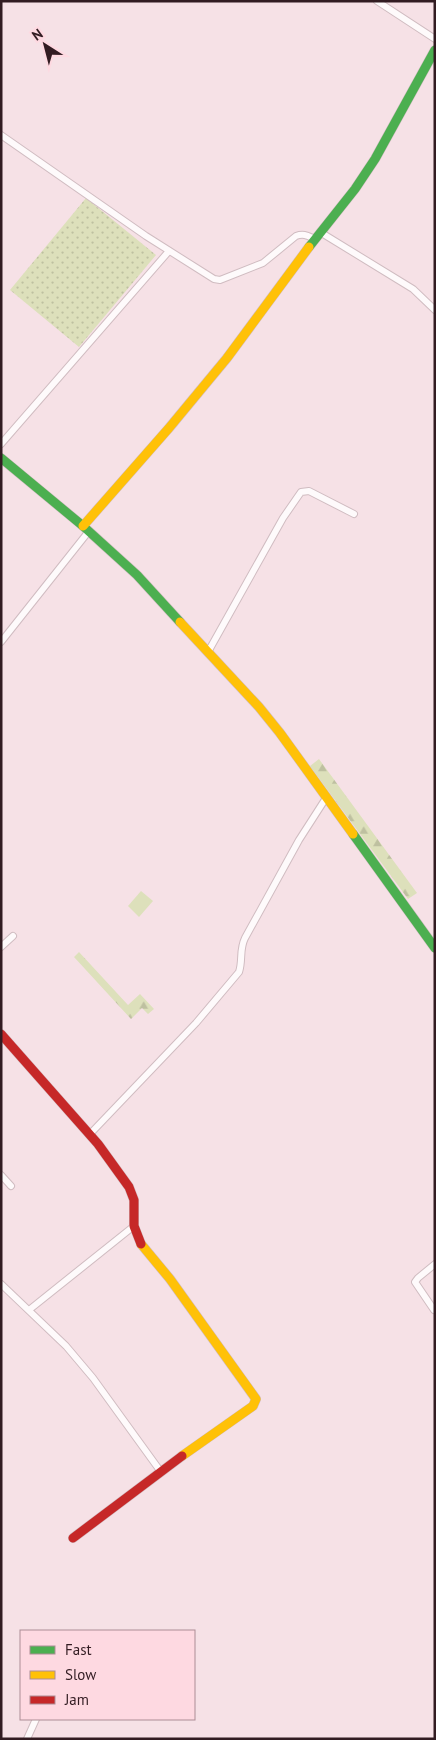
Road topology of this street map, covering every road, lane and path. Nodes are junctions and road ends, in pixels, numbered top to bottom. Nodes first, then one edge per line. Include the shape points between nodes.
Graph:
1 (377, 1) edge
2 (435, 39) edge
3 (435, 50) edge
4 (1, 135) edge
5 (318, 236) junction
6 (170, 251) junction
7 (435, 310) edge
8 (1, 444) edge
9 (1, 458) edge
10 (354, 514) dead end
11 (86, 528) junction
12 (1, 642) edge
13 (208, 652) junction
14 (326, 798) junction
15 (13, 936) dead end
16 (1, 947) edge
17 (435, 948) edge
18 (1, 1034) edge
19 (90, 1134) junction
20 (1, 1175) edge
21 (11, 1186) dead end
22 (134, 1226) junction
23 (435, 1264) edge
24 (1, 1284) edge
25 (28, 1310) junction
26 (434, 1310) edge
27 (162, 1472) junction
28 (73, 1538) dead end
29 (36, 1720) edge
30 (27, 1739) edge

1 - 2 street
3 - 5 street via 368,170
4 - 6 street
5 - 6 street via 296,236 263,263 220,280 214,280
5 - 7 street via 413,289
5 - 11 street via 226,358
6 - 8 street
9 - 11 street
10 - 13 street via 309,491 301,492
11 - 12 street
11 - 13 street via 137,575
13 - 14 street via 259,707
14 - 17 street
14 - 19 street via 245,938 239,972 196,1023
15 - 16 street
18 - 19 street
19 - 22 street via 132,1191
20 - 21 street
22 - 25 street
22 - 27 street via 140,1244 170,1279 256,1399 253,1406
23 - 26 street via 415,1282
24 - 25 street
25 - 27 street via 66,1346 93,1378
27 - 28 street
29 - 30 street

